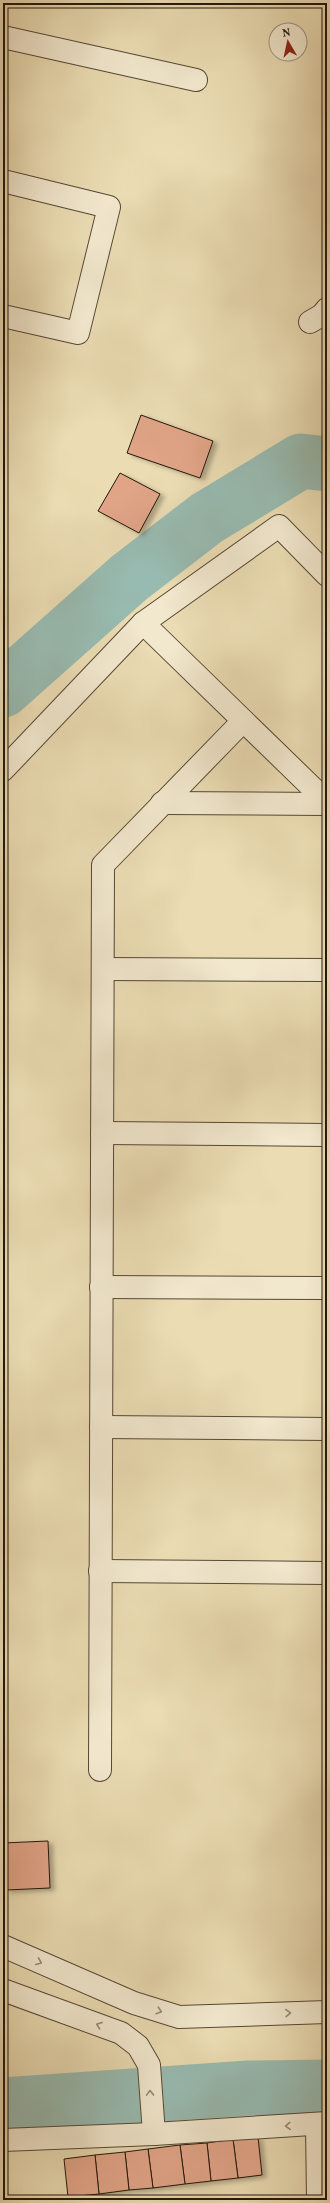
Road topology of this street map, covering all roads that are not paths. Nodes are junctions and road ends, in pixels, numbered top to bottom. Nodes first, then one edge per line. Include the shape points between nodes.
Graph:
1 (3, 37) edge
2 (196, 80) dead end
3 (3, 181) edge
4 (3, 316) edge
5 (327, 575) edge
6 (143, 623) junction
7 (243, 721) junction
8 (3, 770) edge
9 (162, 803) junction
10 (327, 803) edge
11 (103, 969) junction
12 (327, 970) edge
13 (102, 1133) junction
14 (327, 1135) edge
15 (101, 1287) junction
16 (327, 1288) edge
17 (101, 1427) junction
18 (327, 1429) edge
19 (100, 1571) junction
20 (327, 1573) edge
21 (100, 1770) dead end
22 (3, 1946) edge
23 (3, 1990) edge
24 (134, 2003) junction
25 (327, 2012) edge
26 (121, 2033) junction
27 (322, 2124) edge
28 (152, 2127) junction
29 (3, 2140) edge
30 (318, 2200) edge

1 - 2 street
3 - 4 street via 109,207 78,333
5 - 6 street via 279,526
6 - 7 street
6 - 8 street
7 - 9 street
7 - 10 street
9 - 10 street
9 - 11 street via 103,865
11 - 12 street
11 - 13 street
13 - 14 street
13 - 15 street
15 - 16 street
15 - 17 street
17 - 18 street
17 - 19 street
19 - 20 street
19 - 21 street
22 -> 24 street
26 -> 23 street
24 -> 25 street via 179,2017
24 - 26 street
28 -> 26 street via 149,2065 138,2046
27 -> 28 street
27 - 30 street
28 - 29 street

